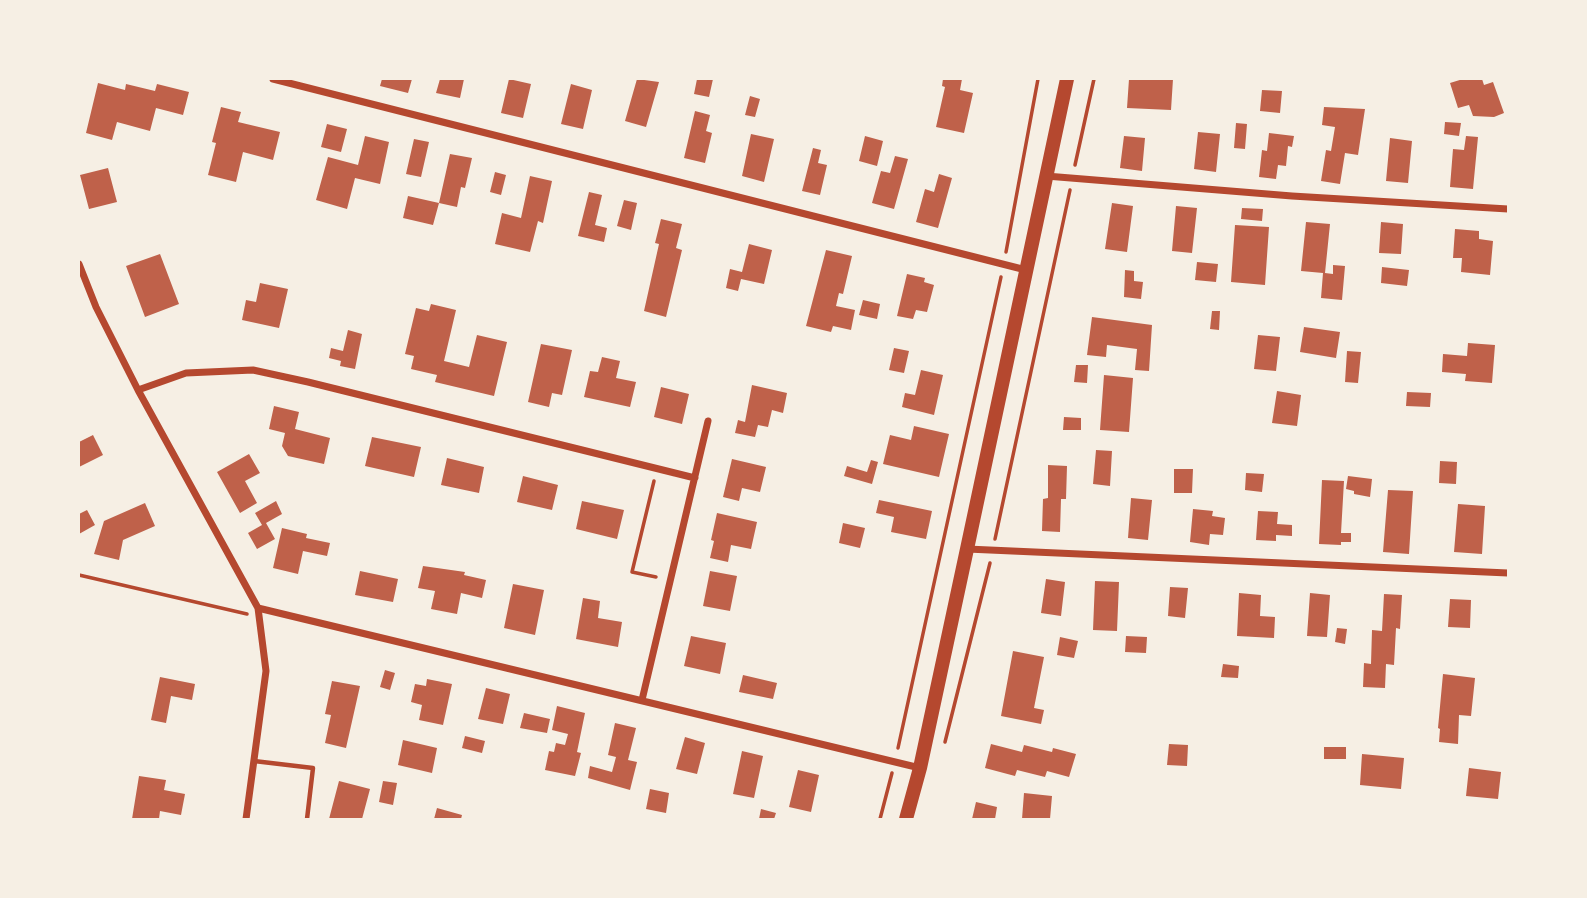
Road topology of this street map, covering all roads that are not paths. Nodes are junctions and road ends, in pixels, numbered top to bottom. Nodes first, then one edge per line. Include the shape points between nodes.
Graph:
1 (273, 79) edge
2 (1067, 79) edge
3 (1046, 176) junction
4 (1508, 209) edge
5 (79, 264) edge
6 (1026, 270) junction
7 (138, 390) junction
8 (708, 421) dead end
9 (695, 478) junction
10 (967, 549) junction
11 (1508, 573) edge
12 (258, 608) junction
13 (642, 699) junction
14 (254, 761) junction
15 (920, 768) junction
16 (246, 819) edge
17 (307, 819) edge
18 (906, 819) edge

1 - 6 street
2 - 3 main road
3 - 4 street
3 - 6 main road
5 - 7 street
6 - 10 main road
7 - 9 street via 186,373 253,370
7 - 12 street
8 - 9 street
9 - 13 street
10 - 11 street
10 - 15 main road
12 - 13 street
12 - 14 street via 266,671
13 - 15 street
14 - 16 street
14 - 17 lane via 313,768
15 - 18 main road

